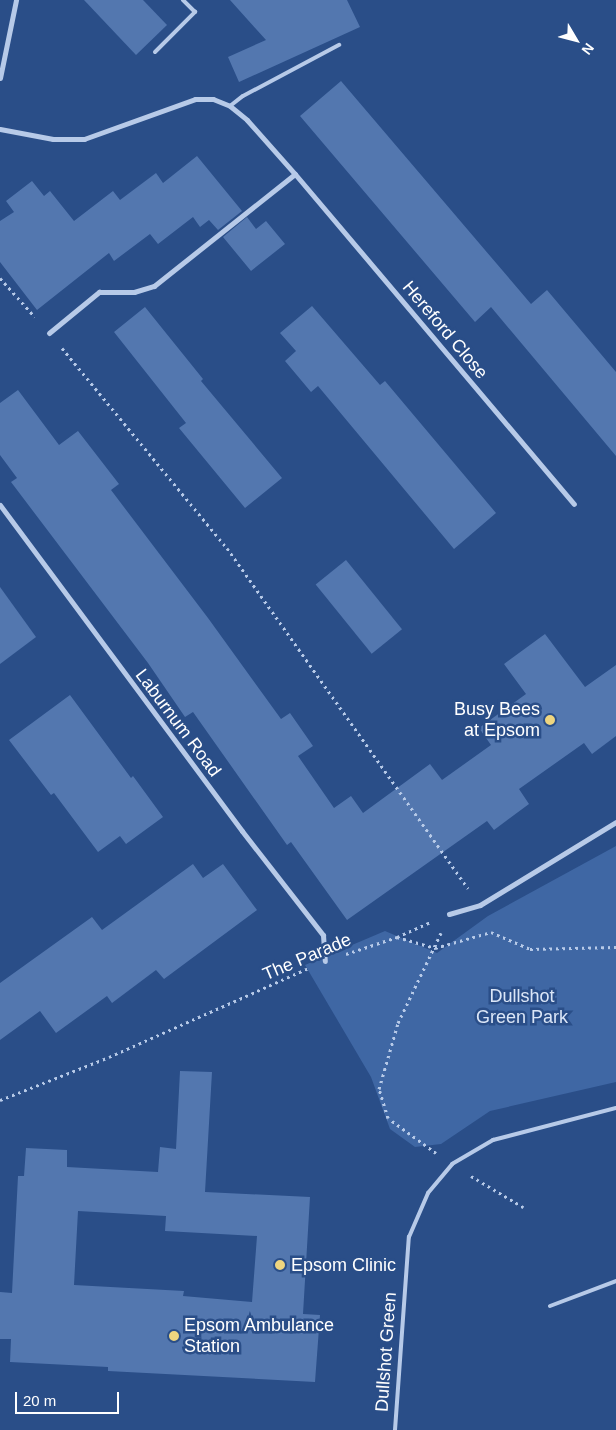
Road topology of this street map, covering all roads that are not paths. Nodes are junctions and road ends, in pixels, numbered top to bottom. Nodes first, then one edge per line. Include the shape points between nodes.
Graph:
1 (16, 0) edge
2 (183, 0) edge
3 (339, 45) dead end
4 (155, 52) dead end
5 (0, 78) edge
6 (230, 106) junction
7 (0, 129) edge
8 (295, 174) junction
9 (48, 333) road end
10 (574, 504) dead end
11 (0, 505) edge
12 (616, 822) edge
13 (449, 914) road end
14 (325, 960) road end
15 (616, 1108) edge
16 (616, 1281) edge
17 (550, 1306) dead end
18 (395, 1430) edge

1 - 5 street
2 - 4 lane via 195,12
3 - 6 lane
6 - 7 street, Hereford Close via 213,99 194,99 84,139 54,139
6 - 8 street, Hereford Close via 247,120
8 - 9 street via 154,286 134,292 99,292
8 - 10 street, Hereford Close
11 - 14 street, Laburnum Road via 323,935
12 - 13 street via 480,905
15 - 18 lane, Dullshot Green via 493,1140 452,1164 428,1194 410,1238
16 - 17 lane

